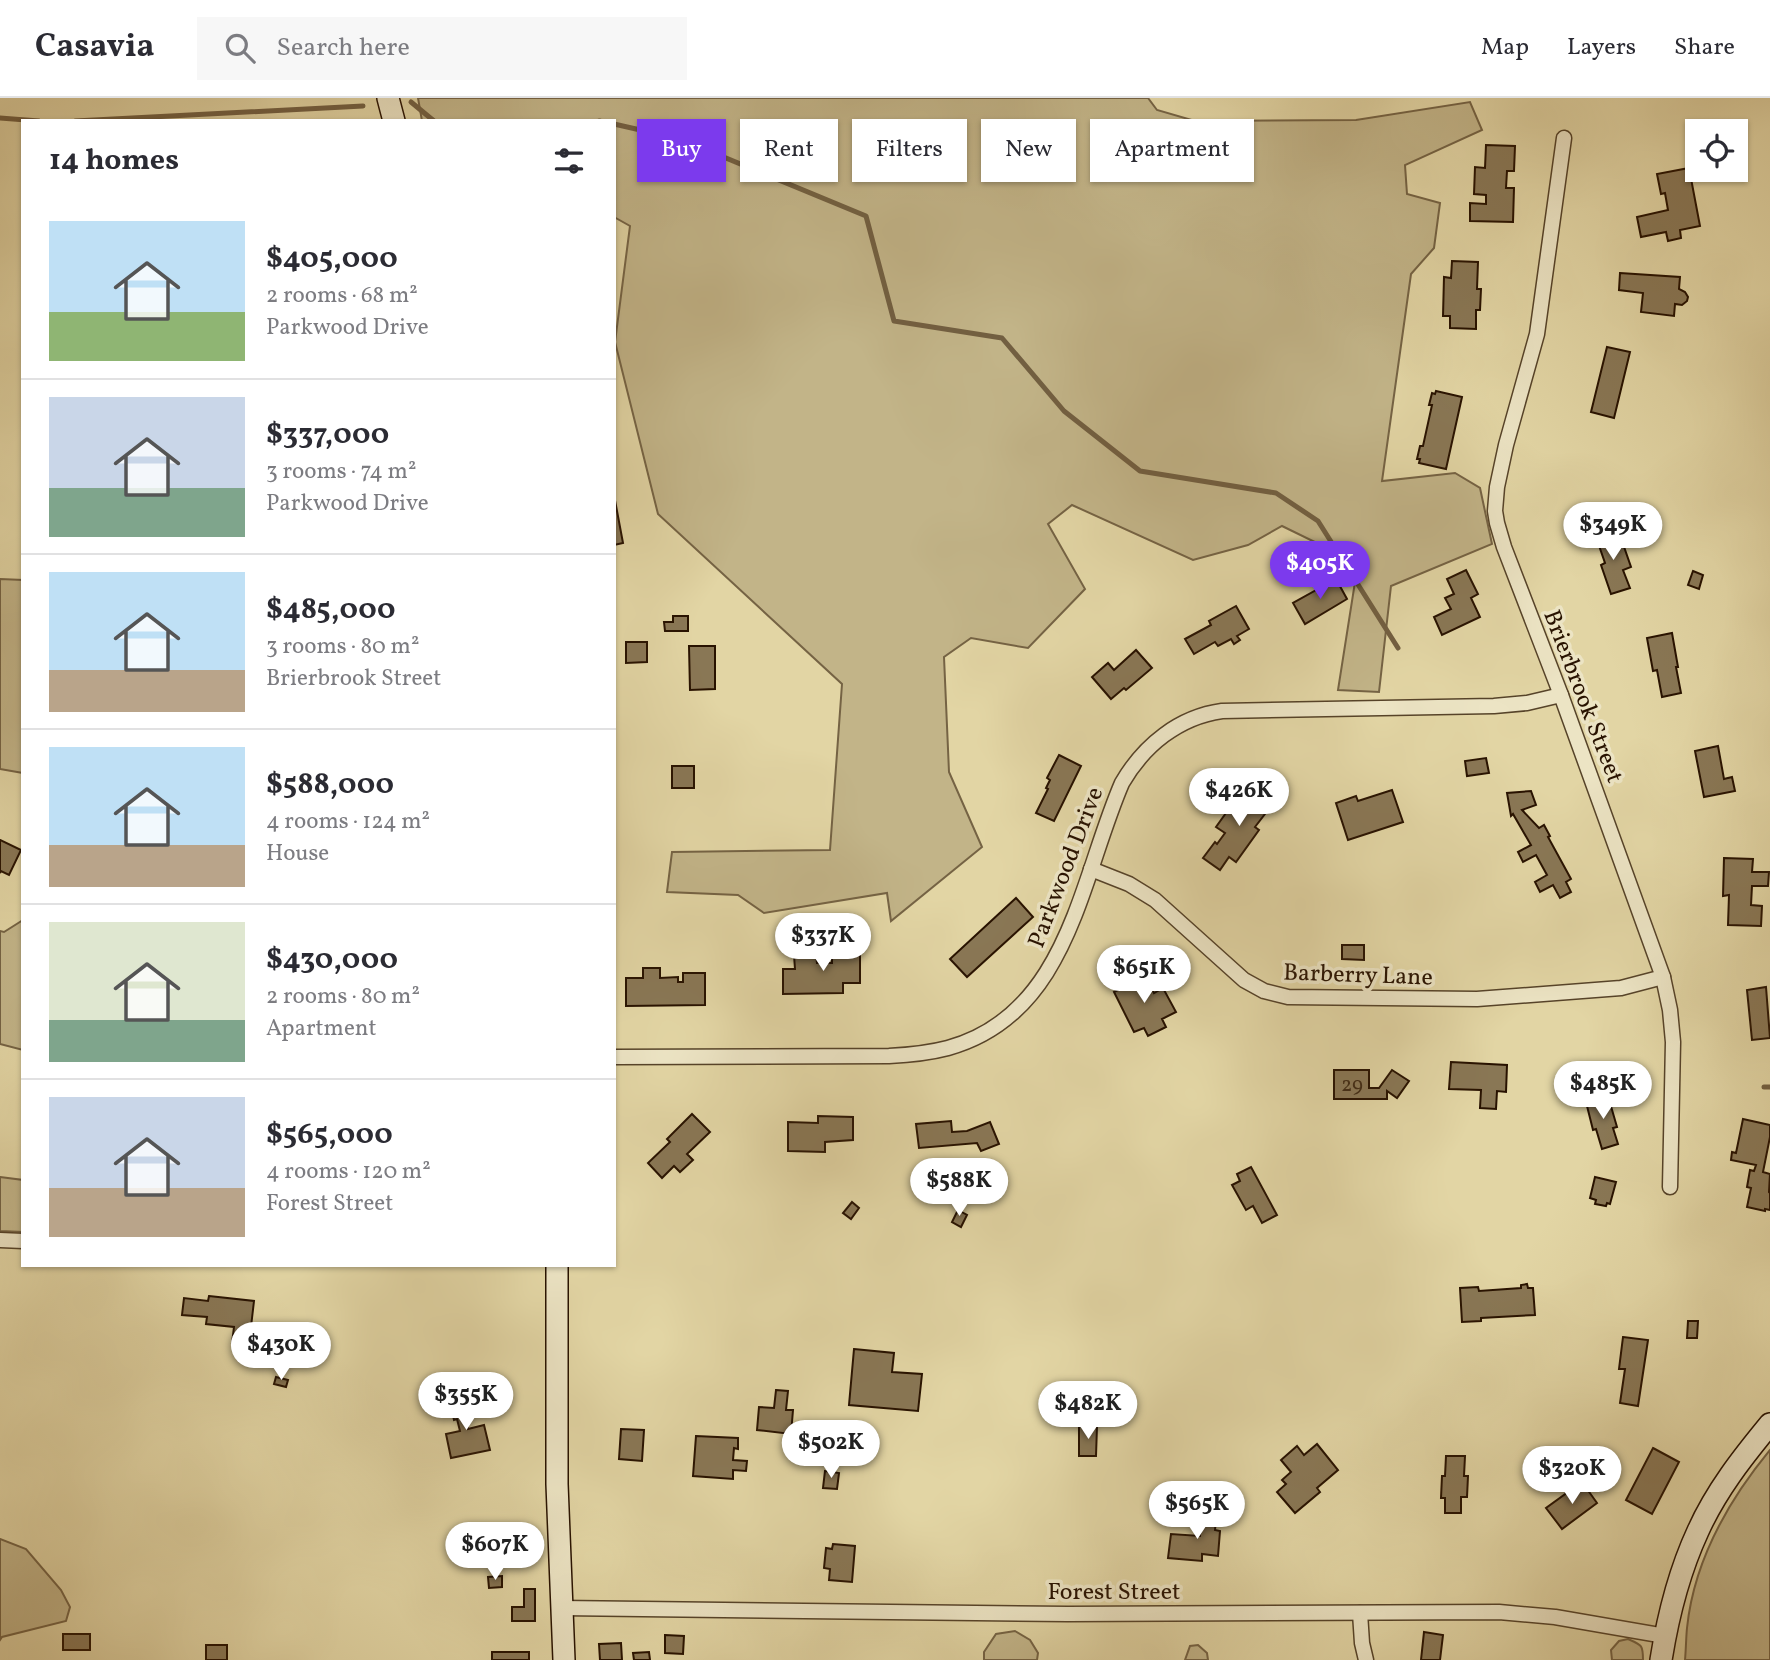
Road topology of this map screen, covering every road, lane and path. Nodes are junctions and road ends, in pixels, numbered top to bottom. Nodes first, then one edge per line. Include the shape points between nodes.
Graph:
1 (388, 98) edge
2 (393, 119) edge
3 (1564, 138) dead end
4 (1561, 695) junction
5 (1091, 869) junction
6 (1663, 977) junction
7 (616, 1057) edge
8 (1670, 1186) dead end
9 (0, 1240) edge
10 (21, 1241) edge
11 (557, 1267) edge
12 (1770, 1424) edge
13 (561, 1608) junction
14 (1360, 1613) junction
15 (1665, 1636) junction
16 (564, 1660) edge
17 (1366, 1660) edge
18 (1661, 1660) edge

1 - 2 street
3 - 4 street, Brierbrook Street via 1540,318 1506,445 1495,511 1504,547
4 - 5 street, Parkwood Drive via 1502,706 1238,709 1194,718 1158,740 1129,772
4 - 6 street, Brierbrook Street
5 - 6 street, Barberry Lane via 1155,900 1244,980 1288,998 1477,999 1621,988
5 - 7 street, Parkwood Drive via 1063,943 1040,984 1007,1018 965,1042 889,1056
6 - 8 street, Brierbrook Street via 1673,1042
9 - 10 street
11 - 13 street
12 - 15 street via 1727,1479 1698,1531
13 - 14 street, Forest Street
13 - 16 street
14 - 15 street, Forest Street via 1527,1614
14 - 17 street
15 - 18 street

